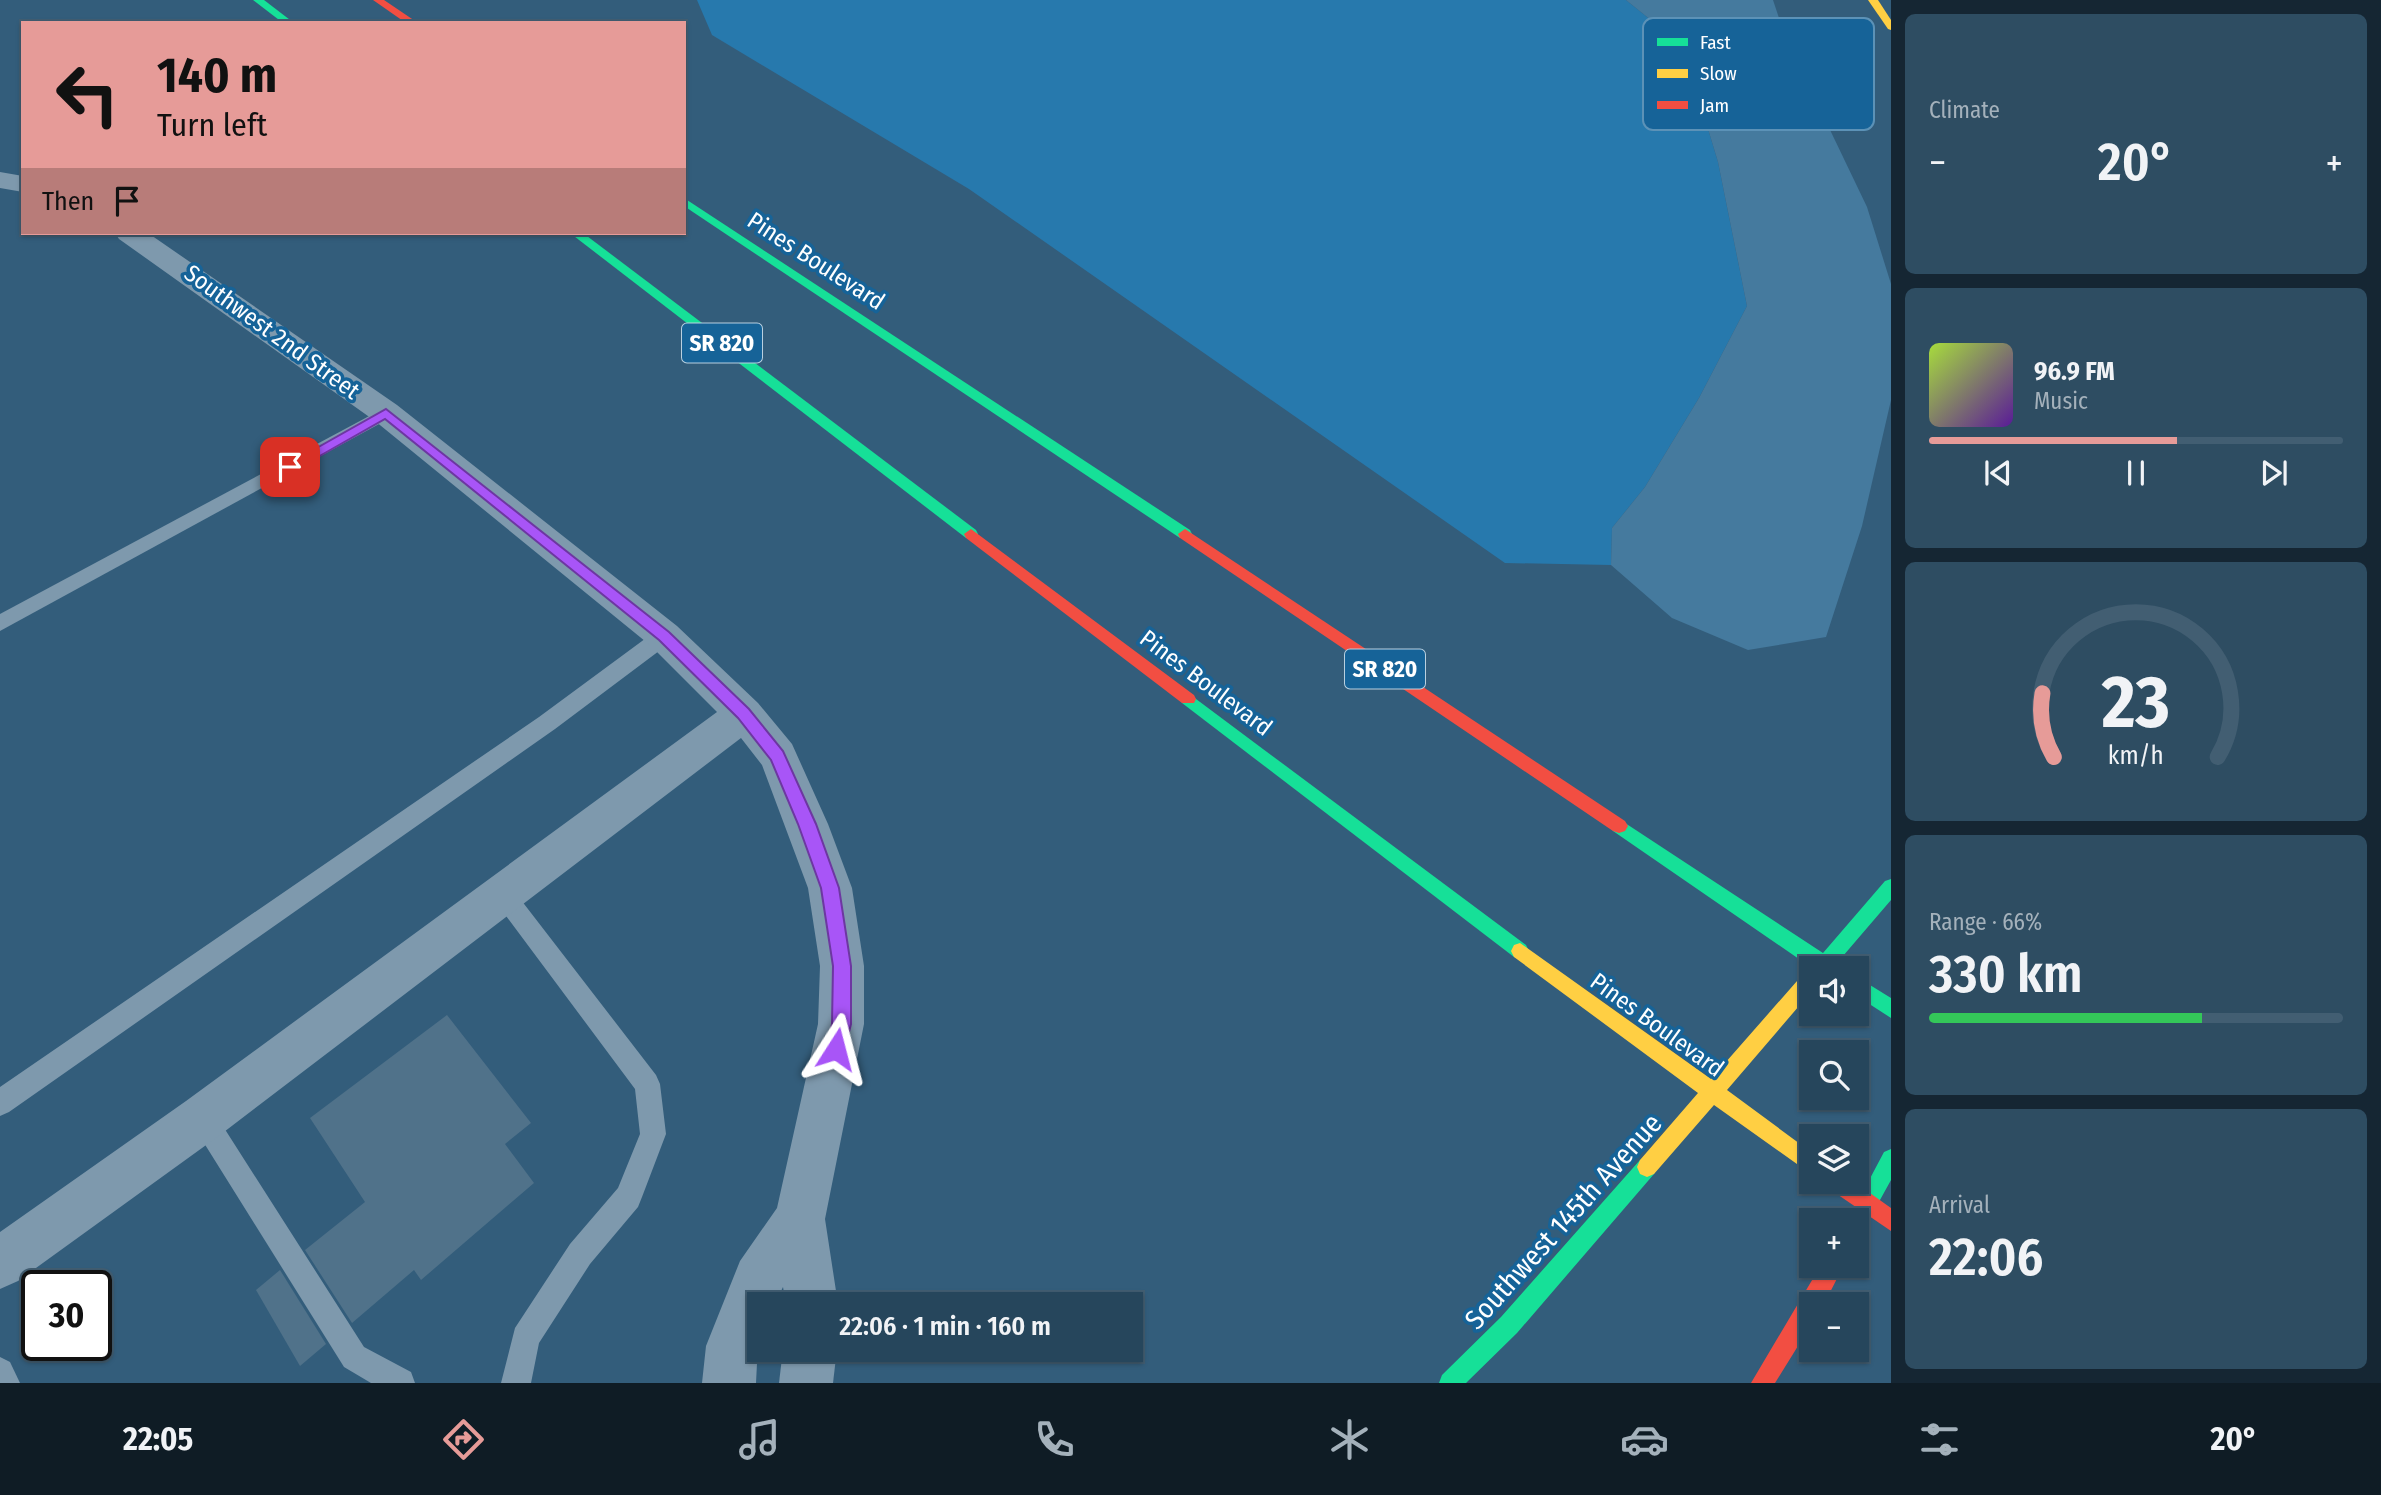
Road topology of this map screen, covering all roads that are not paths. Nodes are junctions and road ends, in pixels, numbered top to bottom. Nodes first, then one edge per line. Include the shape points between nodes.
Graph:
1 (258, 0) edge
2 (378, 0) edge
3 (1873, 0) edge
4 (286, 21) edge
5 (410, 21) edge
6 (1891, 27) edge
7 (0, 180) edge
8 (21, 184) edge
9 (686, 202) edge
10 (132, 235) edge
11 (579, 235) edge
12 (386, 413) junction
13 (0, 622) edge
14 (664, 636) junction
15 (744, 714) junction
16 (1891, 887) edge
17 (503, 894) junction
18 (1809, 956) edge
19 (1834, 956) edge
20 (1799, 993) edge
21 (1869, 994) edge
22 (1891, 1009) edge
23 (1713, 1093) junction
24 (0, 1103) edge
25 (203, 1118) junction
26 (1799, 1155) edge
27 (1891, 1159) edge
28 (1853, 1194) edge
29 (1867, 1204) junction
30 (1865, 1208) edge
31 (800, 1219) junction
32 (1891, 1221) edge
33 (0, 1263) edge
34 (810, 1292) edge
35 (1799, 1325) edge
36 (808, 1362) edge
37 (0, 1373) edge
38 (5, 1383) edge
39 (400, 1383) edge
40 (516, 1383) edge
41 (729, 1383) edge
42 (806, 1383) edge
43 (1450, 1383) edge
44 (1762, 1383) edge

1 - 4 main road
2 - 5 main road
3 - 6 main road
7 - 8 street
9 - 18 main road, Pines Boulevard / SR 820
10 - 12 street, Southwest 2nd Street
11 - 23 main road, Pines Boulevard / SR 820 via 1563,984
12 - 13 lane
12 - 14 street, Southwest 2nd Street
14 - 15 street, Southwest 2nd Street
14 - 24 lane via 477,772
15 - 17 street
15 - 31 street, Southwest 2nd Street via 778,756 807,824 830,888 842,966 841,1024
16 - 19 main road
17 - 25 street
17 - 40 lane via 647,1084 653,1134 628,1197 580,1254 525,1338
20 - 23 main road, Southwest 145th Avenue
21 - 22 main road
23 - 26 main road, Pines Boulevard / SR 820
23 - 43 main road, Southwest 145th Avenue via 1509,1325
25 - 33 street
25 - 39 lane via 354,1357
27 - 29 main road
28 - 29 main road
29 - 30 main road
29 - 32 main road
31 - 34 street, Southwest 2nd Street
31 - 41 street, Southwest 2nd Street via 758,1279 733,1346
35 - 44 main road
36 - 42 street
37 - 38 lane

